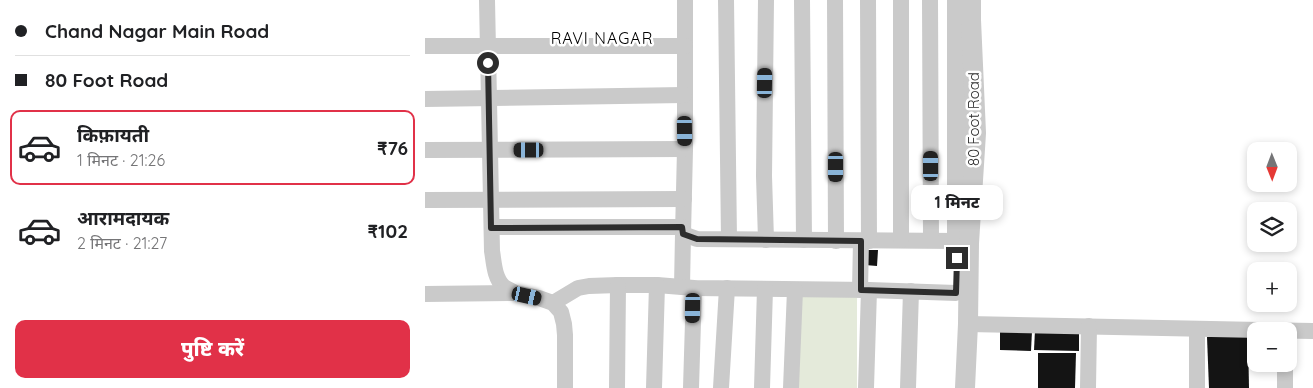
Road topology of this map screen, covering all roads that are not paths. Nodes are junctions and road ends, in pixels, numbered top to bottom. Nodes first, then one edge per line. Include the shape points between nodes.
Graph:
1 (487, 0) edge
2 (685, 0) edge
3 (726, 0) edge
4 (766, 0) edge
5 (802, 0) edge
6 (835, 0) edge
7 (869, 0) edge
8 (901, 0) edge
9 (930, 0) edge
10 (961, 5) edge
11 (425, 46) edge
12 (487, 46) junction
13 (685, 46) junction
14 (684, 95) junction
15 (489, 98) junction
16 (425, 99) edge
17 (685, 149) junction
18 (425, 150) edge
19 (490, 150) junction
20 (684, 199) junction
21 (425, 200) edge
22 (491, 200) junction
23 (491, 228) junction
24 (683, 231) junction
25 (729, 239) junction
26 (766, 240) junction
27 (803, 240) junction
28 (901, 240) junction
29 (931, 240) junction
30 (836, 241) junction
31 (865, 241) junction
32 (957, 241) junction
33 (619, 285) junction
34 (657, 285) junction
35 (687, 288) junction
36 (727, 288) junction
37 (765, 289) junction
38 (795, 290) junction
39 (865, 290) junction
40 (911, 291) junction
41 (515, 293) junction
42 (956, 293) junction
43 (425, 294) edge
44 (553, 303) junction
45 (968, 324) junction
46 (1089, 326) junction
47 (1197, 329) junction
48 (1247, 330) edge
49 (1297, 331) edge
50 (1313, 331) edge
51 (1285, 372) edge
52 (565, 388) edge
53 (617, 388) edge
54 (654, 388) edge
55 (691, 388) edge
56 (721, 388) edge
57 (762, 388) edge
58 (791, 388) edge
59 (866, 388) edge
60 (908, 388) edge
61 (952, 388) edge
62 (965, 388) edge
63 (1088, 388) edge
64 (1197, 388) edge
65 (1285, 388) edge

1 - 12 street
2 - 13 street
3 - 25 street
4 - 26 street via 763,176
5 - 27 street
6 - 30 street
7 - 31 street
8 - 28 street
9 - 29 street
10 - 32 street, 80 Foot Road
10 - 45 street, 80 Foot Road via 977,133 969,243
11 - 12 street
12 - 13 street
12 - 15 street
13 - 14 street
14 - 15 street
14 - 17 street
15 - 16 street
15 - 19 street
17 - 19 street
17 - 20 street
18 - 19 street
19 - 22 street
20 - 22 street
20 - 24 street
21 - 22 street
22 - 23 street
23 - 24 street
23 - 41 street via 495,270 504,286
24 - 25 street via 697,239
24 - 35 street
25 - 26 street
26 - 27 street
27 - 30 street
28 - 29 street
28 - 31 street
29 - 32 street
30 - 31 street
31 - 39 street
32 - 42 street, 80 Foot Road
33 - 34 street
33 - 44 street via 577,288
33 - 53 street
34 - 35 street
34 - 54 street
35 - 36 street
35 - 55 street
36 - 37 street
36 - 56 street
37 - 38 street
37 - 57 street
38 - 39 street
38 - 58 street
39 - 40 street
39 - 59 street
40 - 42 street
40 - 60 street
41 - 43 street
41 - 44 street
42 - 61 street, 80 Foot Road
44 - 52 street via 561,312 564,324
45 - 46 street
45 - 62 street, 80 Foot Road
46 - 47 street
46 - 63 street
47 - 48 street
47 - 64 street
49 - 50 street
51 - 65 street

